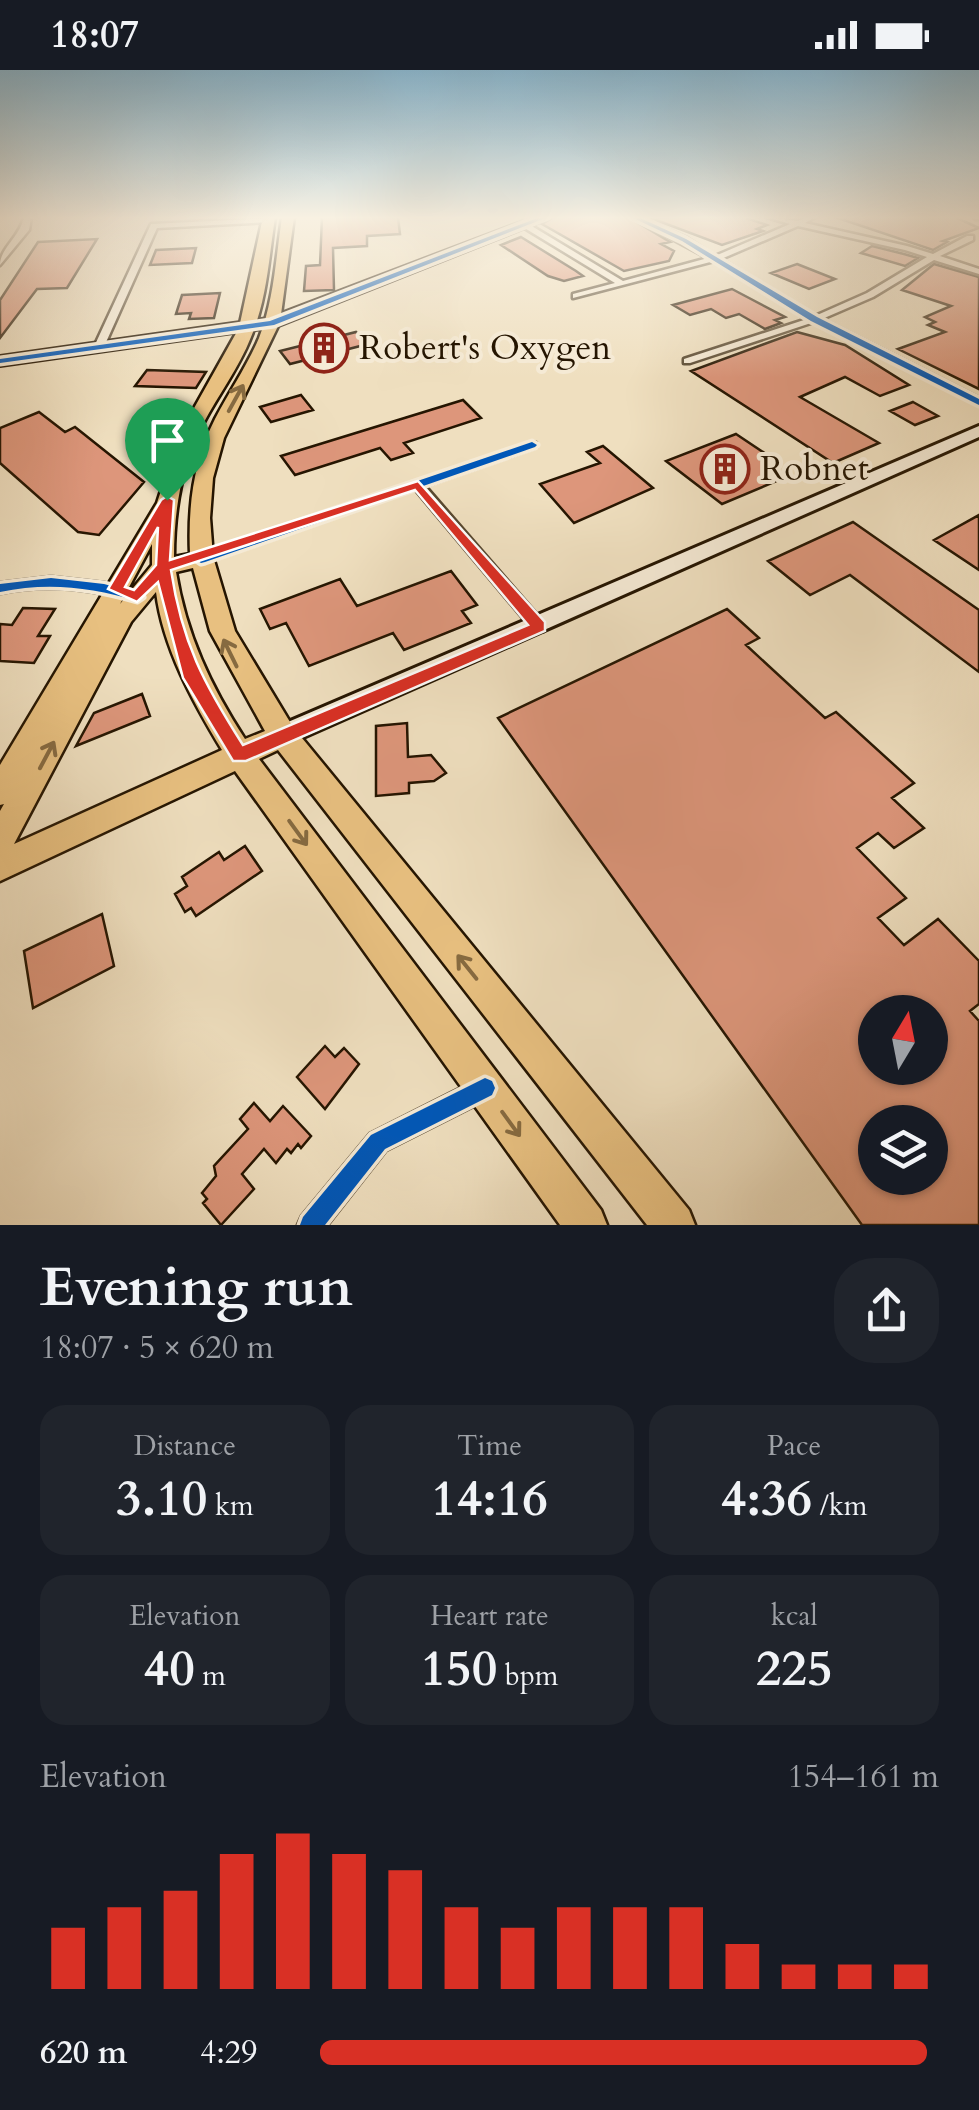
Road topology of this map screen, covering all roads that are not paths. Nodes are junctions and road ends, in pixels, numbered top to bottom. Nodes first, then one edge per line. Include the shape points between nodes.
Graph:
1 (134, 271) edge
2 (259, 271) edge
3 (280, 271) edge
4 (405, 271) edge
5 (600, 271) edge
6 (670, 271) edge
7 (734, 271) edge
8 (907, 271) edge
9 (622, 284) junction
10 (576, 296) dead end
11 (814, 318) junction
12 (272, 324) junction
13 (248, 327) junction
14 (98, 349) junction
15 (0, 361) edge
16 (687, 361) dead end
17 (979, 402) edge
18 (979, 431) edge
19 (532, 445) dead end
20 (418, 485) junction
21 (167, 500) junction
22 (201, 558) junction
23 (163, 566) junction
24 (0, 588) edge
25 (126, 593) junction
26 (539, 626) junction
27 (283, 735) junction
28 (240, 755) junction
29 (0, 792) edge
30 (0, 840) edge
31 (0, 866) edge
32 (485, 1088) junction
33 (311, 1225) edge
34 (586, 1225) edge
35 (674, 1225) edge

1 - 14 street
2 - 13 main road
3 - 12 main road
4 - 12 street
5 - 9 street
6 - 9 street
7 - 11 street
8 - 11 street
9 - 10 street
11 - 16 street
11 - 17 street
12 - 13 street
22 -> 12 main road via 201,497 211,449
13 - 14 street
13 - 21 main road via 188,434
14 - 15 street
18 - 26 street
19 - 20 street
20 - 22 street
20 - 26 street
21 - 23 main road
21 - 25 main road
22 - 23 main road
27 -> 22 main road via 226,645
23 - 25 main road
23 - 28 main road via 168,607 192,678
24 - 25 street via 26,583
25 - 29 main road
30 -> 25 main road via 108,641
26 - 27 street
27 - 28 main road
35 -> 27 main road
28 - 31 main road
28 -> 32 main road
32 - 33 street via 378,1142
32 -> 34 main road

